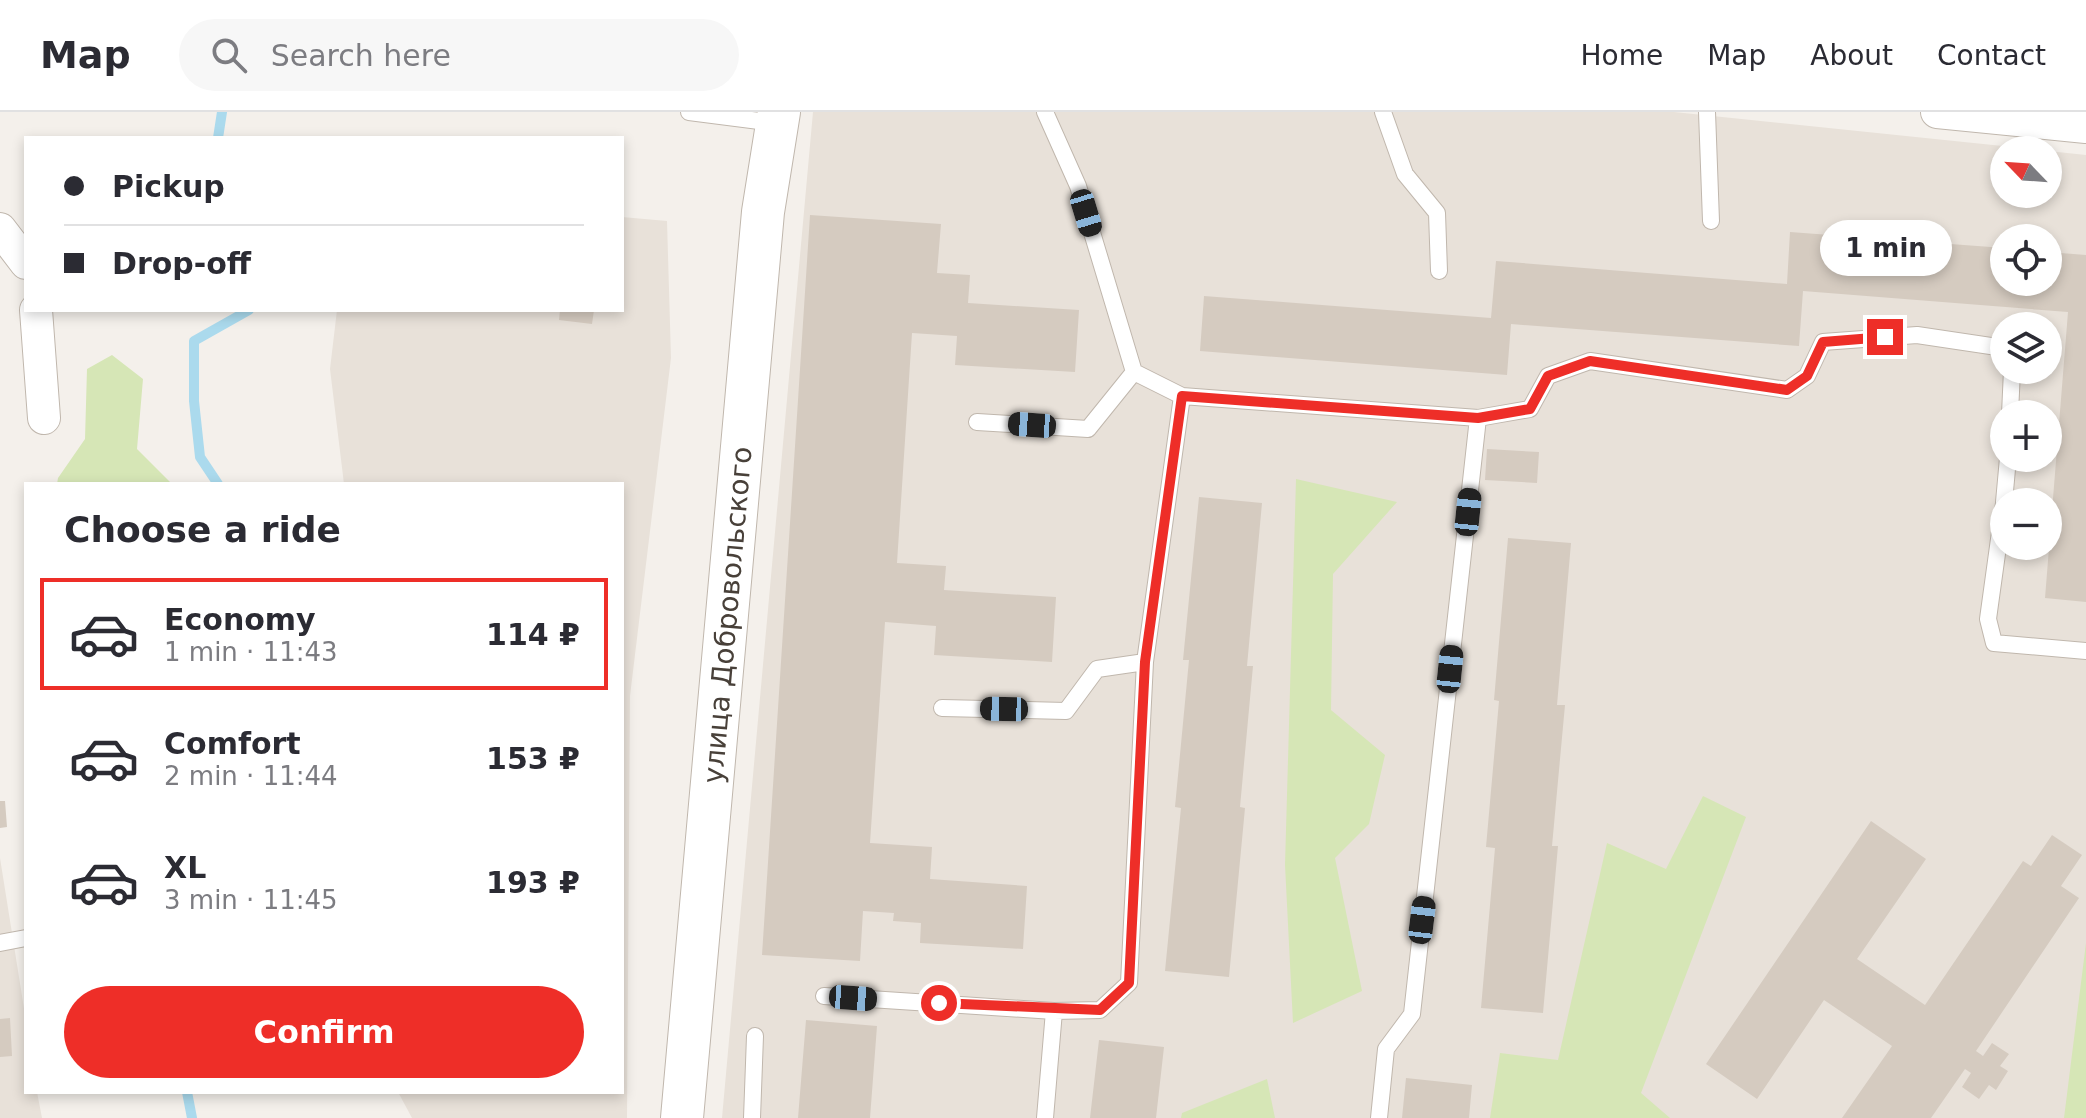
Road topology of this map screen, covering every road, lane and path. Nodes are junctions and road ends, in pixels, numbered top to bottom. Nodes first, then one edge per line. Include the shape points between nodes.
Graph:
1 (689, 112) edge
2 (1045, 112) edge
3 (1383, 112) edge
4 (1707, 112) edge
5 (1937, 112) edge
6 (778, 118) edge
7 (2086, 127) edge
8 (1711, 221) dead end
9 (0, 229) edge
10 (24, 260) edge
11 (1439, 271) dead end
12 (36, 312) edge
13 (1990, 346) edge
14 (1134, 372) junction
15 (1182, 396) junction
16 (44, 418) dead end
17 (1478, 418) junction
18 (977, 422) dead end
19 (1996, 560) edge
20 (2086, 651) edge
21 (1145, 662) junction
22 (942, 708) dead end
23 (24, 938) edge
24 (0, 943) edge
25 (824, 996) dead end
26 (1054, 1011) junction
27 (755, 1036) dead end
28 (682, 1118) edge
29 (752, 1118) edge
30 (1045, 1118) edge
31 (1379, 1118) edge

1 - 6 lane
2 - 14 lane via 1078,186
3 - 11 lane via 1405,174 1437,213
4 - 8 lane
5 - 7 street
6 - 28 street, улица Добровольского via 763,212
9 - 10 street
12 - 16 street
13 - 17 lane via 1917,335 1823,342 1807,376 1787,390 1590,361 1548,376 1530,409
14 - 15 lane
14 - 18 lane via 1088,429
15 - 17 lane
15 - 21 lane
17 - 31 lane via 1412,1014 1386,1049
19 - 20 lane via 1988,619 1994,643
21 - 22 lane via 1097,669 1066,711
21 - 26 lane via 1129,983 1100,1010
23 - 24 lane
25 - 26 lane
26 - 30 lane
27 - 29 lane

